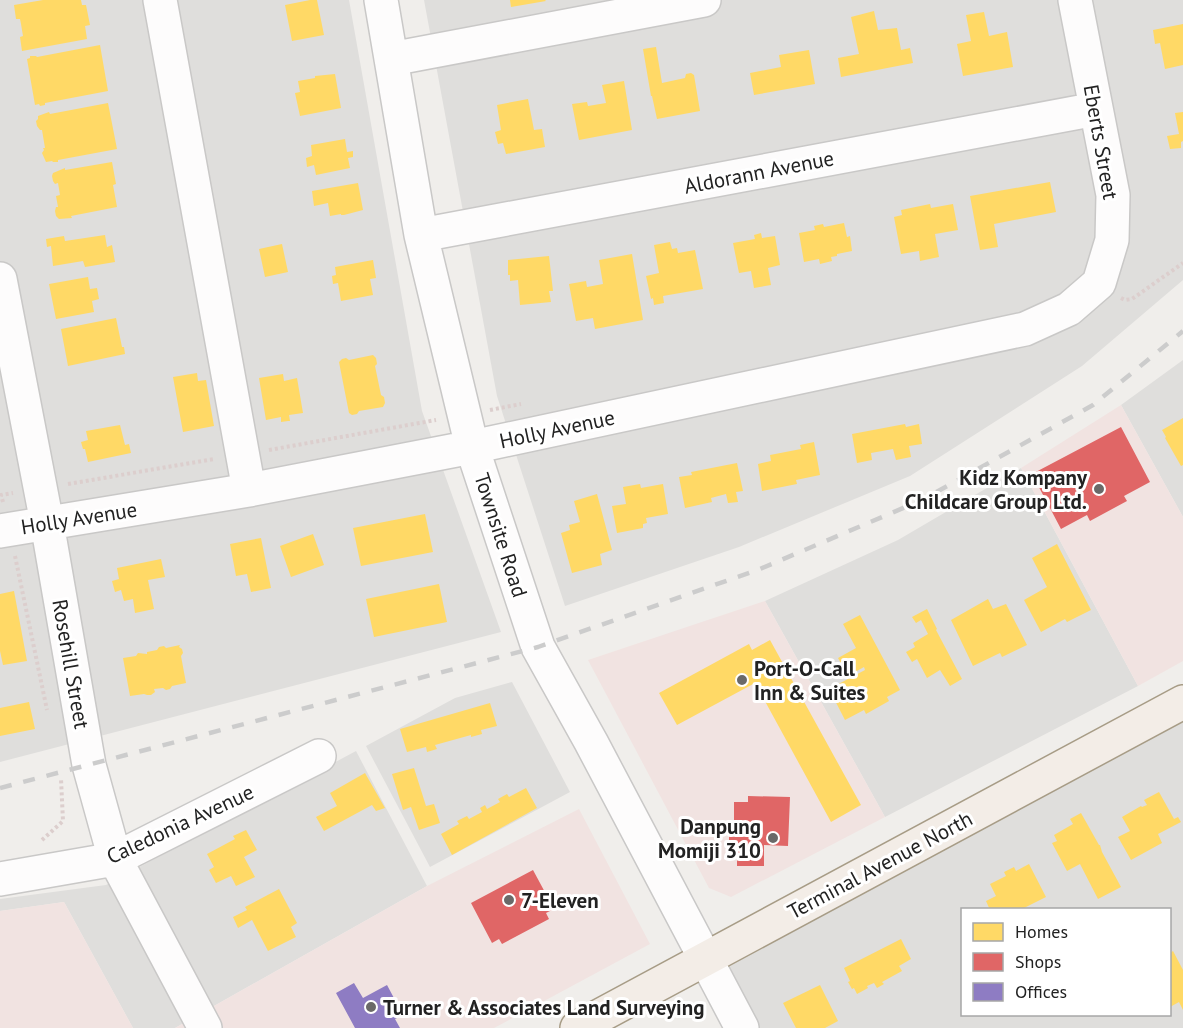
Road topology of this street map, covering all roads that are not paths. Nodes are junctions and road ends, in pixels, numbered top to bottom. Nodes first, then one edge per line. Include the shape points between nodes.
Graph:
1 (160, 0) edge
2 (381, 0) edge
3 (704, 0) edge
4 (1075, 0) edge
5 (391, 59) junction
6 (1096, 110) junction
7 (421, 235) junction
8 (0, 279) edge
9 (1106, 289) joint
10 (472, 447) junction
11 (249, 490) junction
12 (47, 523) junction
13 (0, 531) edge
14 (1183, 702) edge
15 (319, 756) dead end
16 (115, 860) junction
17 (0, 879) edge
18 (706, 959) junction
19 (205, 1028) edge
20 (577, 1028) edge
21 (742, 1028) edge

1 - 11 street
2 - 5 street, Townsite Road
3 - 5 street
4 - 6 street, Eberts Street
5 - 7 street, Townsite Road
6 - 7 street, Aldorann Avenue
6 - 9 street, Eberts Street via 1113,195
7 - 10 street, Townsite Road
8 - 12 street, Rosehill Street
9 - 10 street, Holly Avenue via 1025,329
10 - 11 street, Holly Avenue
10 - 18 street, Townsite Road via 538,647
11 - 12 street, Holly Avenue
12 - 13 street, Holly Avenue
12 - 16 street, Rosehill Street via 89,765
14 - 18 main road, Terminal Avenue North
15 - 16 street, Caledonia Avenue
16 - 17 street, Caledonia Avenue
16 - 19 street, Rosehill Street
18 - 20 main road, Terminal Avenue North
18 - 21 street, Townsite Road

